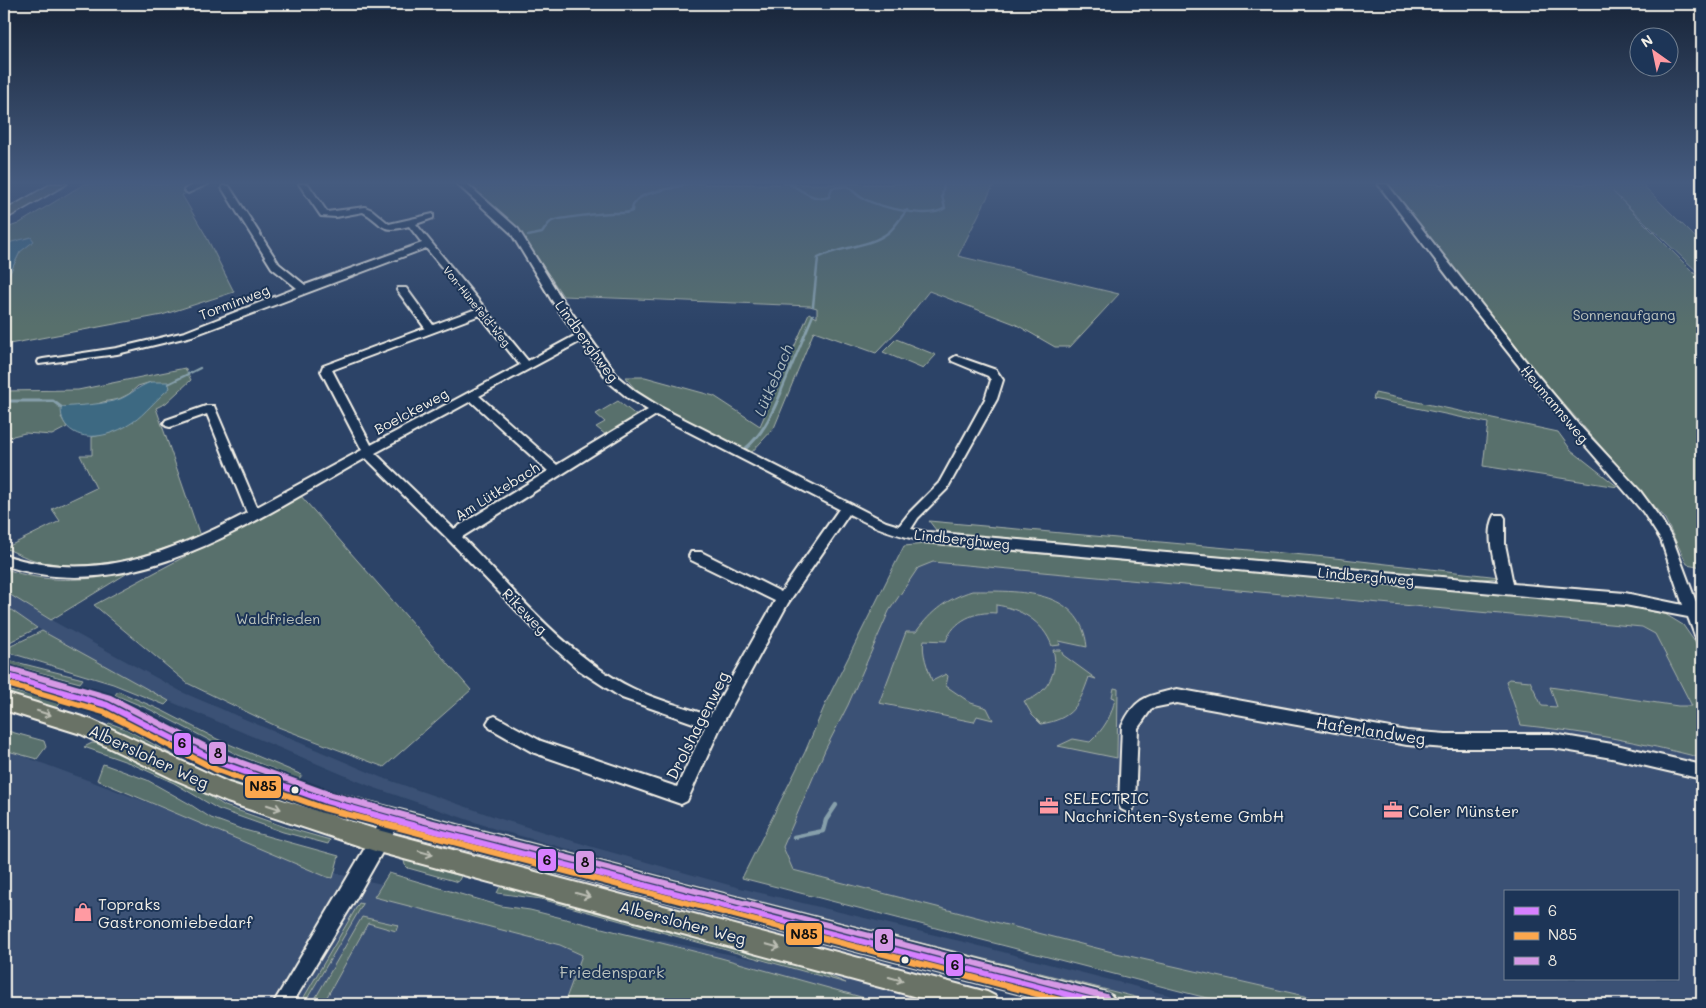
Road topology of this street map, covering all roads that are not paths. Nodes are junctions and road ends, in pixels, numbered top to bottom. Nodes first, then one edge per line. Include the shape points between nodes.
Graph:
1 (252, 231) edge
2 (417, 231) edge
3 (515, 231) edge
4 (1419, 231) edge
5 (428, 244) junction
6 (304, 289) junction
7 (402, 290) dead end
8 (481, 310) junction
9 (431, 329) junction
10 (582, 336) junction
11 (956, 359) dead end
12 (43, 362) dead end
13 (527, 366) junction
14 (472, 396) junction
15 (656, 410) junction
16 (170, 423) dead end
17 (369, 451) junction
18 (556, 471) junction
19 (846, 509) junction
20 (254, 514) junction
21 (1499, 518) dead end
22 (902, 532) junction
23 (453, 536) junction
24 (696, 556) dead end
25 (4, 560) edge
26 (1508, 588) junction
27 (783, 599) junction
28 (1692, 612) junction
29 (1702, 637) edge
30 (4, 676) edge
31 (4, 702) edge
32 (495, 723) dead end
33 (714, 724) junction
34 (1702, 772) edge
35 (1127, 804) dead end
36 (391, 820) junction
37 (378, 841) junction
38 (282, 1004) edge
39 (987, 1004) edge
40 (1104, 1004) edge

1 - 6 street via 274,266
2 - 5 street, Von-Hünefeld-Weg
3 - 10 street, Lindberghweg
4 - 28 street, Heumannsweg via 1519,360 1597,454 1644,504 1667,540
5 - 6 street, Torminweg
5 - 8 street, Von-Hünefeld-Weg
6 - 12 street, Torminweg via 188,334 117,351
7 - 9 street
8 - 9 street
8 - 13 street, Von-Hünefeld-Weg
9 - 17 street, Rikeweg via 327,368
10 - 13 street, Boelckeweg
10 - 15 street, Lindberghweg via 614,380
11 - 22 street via 992,373 997,380 991,398 943,486
13 - 14 street, Boelckeweg
14 - 17 street, Boelckeweg
14 - 18 street, Am Lütkebach
15 - 18 street, Am Lütkebach
15 - 19 street, Lindberghweg
16 - 20 street via 210,409
17 - 20 street, Boelckeweg
17 - 23 street, Rikeweg
18 - 23 street, Am Lütkebach
19 - 22 street, Lindberghweg
19 - 27 street, Drolshagenweg
20 - 25 street, Boelckeweg via 185,548 132,566 76,573 23,568
21 - 26 street via 1499,546
22 - 26 street, Lindberghweg via 927,537
23 - 33 street, Rikeweg via 548,636 584,666 627,693
24 - 27 street
26 - 28 street, Lindberghweg via 1625,599
27 - 33 street, Drolshagenweg
28 - 29 street, Heumannsweg
30 - 36 main road, Albersloher Weg via 107,705 220,763 326,801
31 -> 37 main road, Albersloher Weg via 85,726 228,792
32 - 33 street, Drolshagenweg via 537,748 681,796
34 - 35 street, Haferlandweg via 1553,741 1407,738 1177,696 1147,703 1130,726
36 - 37 street
36 - 40 main road, Albersloher Weg
37 - 38 street
37 -> 39 main road, Albersloher Weg

